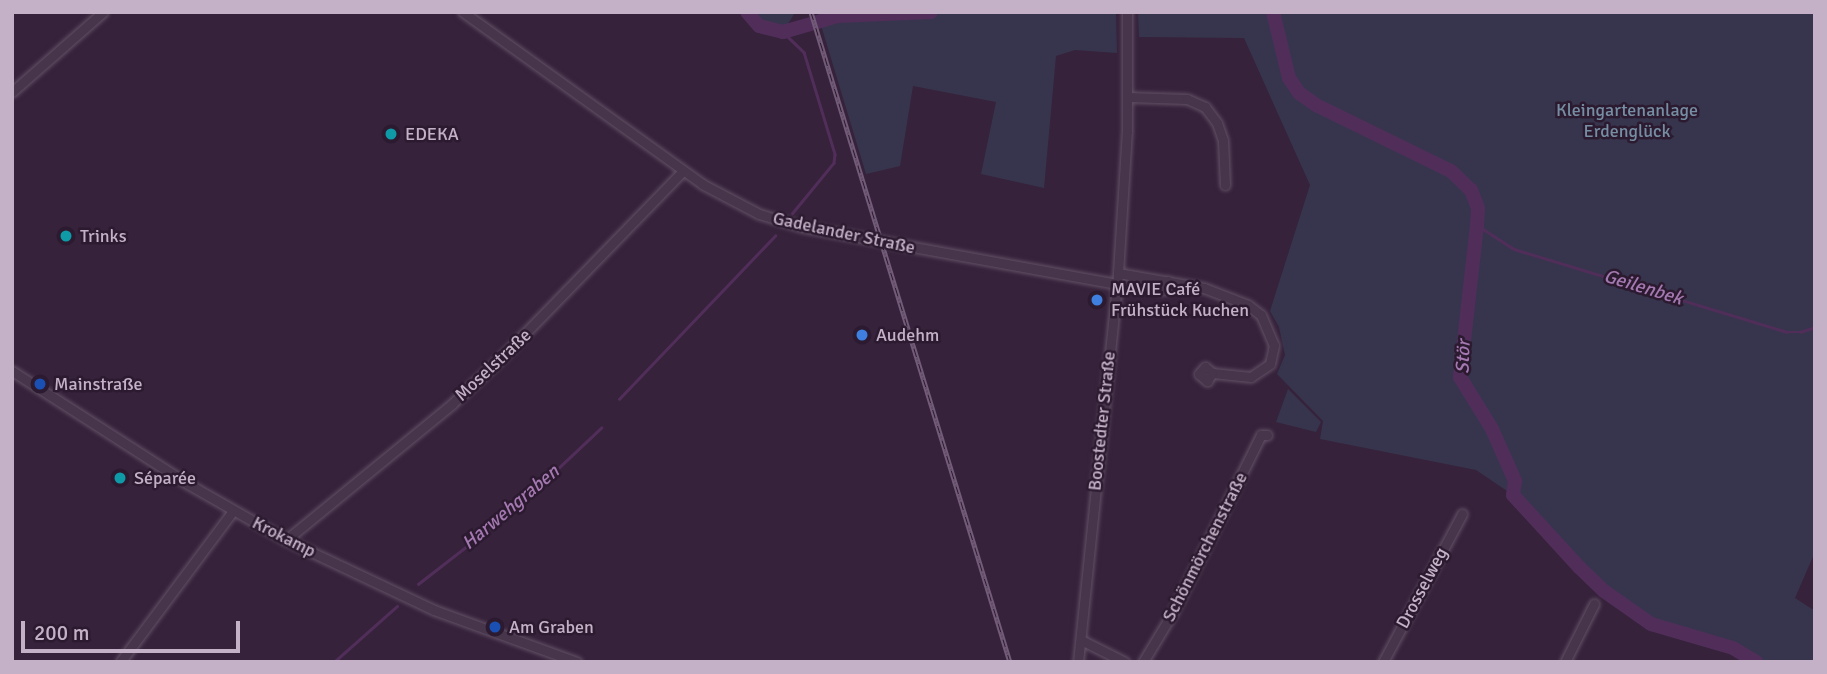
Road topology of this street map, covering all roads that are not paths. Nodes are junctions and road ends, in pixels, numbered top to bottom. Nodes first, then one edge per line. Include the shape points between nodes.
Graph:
1 (103, 12) edge
2 (463, 12) edge
3 (1127, 12) edge
4 (12, 92) edge
5 (1128, 97) junction
6 (683, 171) junction
7 (1225, 185) dead end
8 (1118, 273) junction
9 (1116, 284) junction
10 (12, 371) edge
11 (1213, 373) dead end
12 (1267, 435) dead end
13 (233, 511) junction
14 (1462, 514) dead end
15 (286, 540) junction
16 (1594, 604) dead end
17 (1081, 640) junction
18 (121, 661) edge
19 (577, 662) edge
20 (1078, 662) edge
21 (1125, 662) edge
22 (1143, 662) edge
23 (1383, 662) edge
24 (1564, 662) edge

1 - 4 street
2 - 6 street, Gadelander Straße
3 - 5 street, Boostedter Straße
5 - 7 street via 1187,99 1205,107 1223,140
5 - 8 street, Boostedter Straße
6 - 9 street, Gadelander Straße via 740,206 791,224
6 - 15 street, Moselstraße via 452,404
8 - 9 street, Boostedter Straße
8 - 11 street via 1204,288 1254,308 1267,323 1274,353 1263,371 1246,378
9 - 17 street, Boostedter Straße
10 - 13 street, Krokamp
12 - 22 street, Schönmörchenstraße via 1262,435
13 - 15 street, Krokamp
13 - 18 street
14 - 23 street, Drosselweg
15 - 19 street, Krokamp via 421,604
16 - 24 street
17 - 20 street, Boostedter Straße
17 - 21 street

